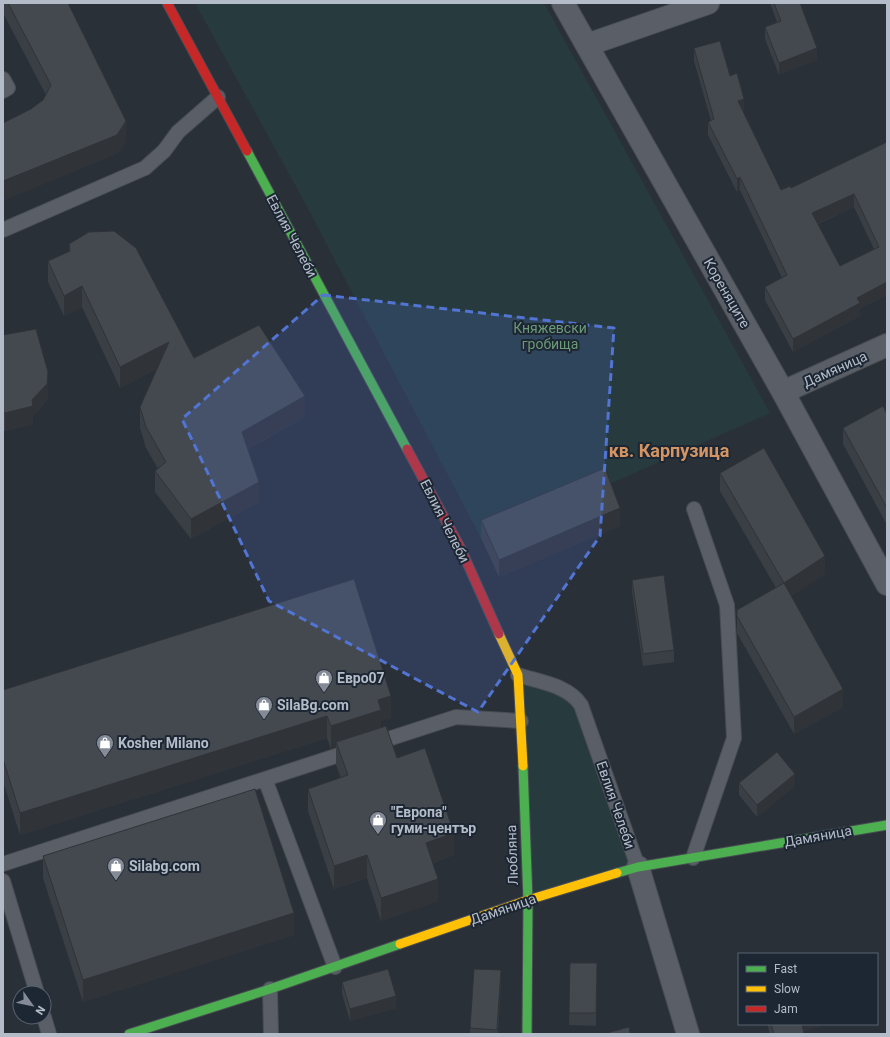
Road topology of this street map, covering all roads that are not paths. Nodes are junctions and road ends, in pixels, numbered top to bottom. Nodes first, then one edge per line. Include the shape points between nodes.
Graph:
1 (167, 3) edge
2 (563, 3) edge
3 (708, 3) edge
4 (587, 45) junction
5 (3, 79) edge
6 (3, 91) edge
7 (218, 97) junction
8 (3, 230) edge
9 (887, 345) edge
10 (783, 392) junction
11 (694, 509) dead end
12 (887, 584) edge
13 (518, 675) junction
14 (521, 721) junction
15 (265, 779) junction
16 (887, 824) edge
17 (693, 858) junction
18 (3, 864) edge
19 (638, 868) junction
20 (3, 881) edge
21 (528, 900) junction
22 (335, 967) junction
23 (35, 985) edge
24 (270, 989) junction
25 (129, 1034) edge
26 (271, 1034) edge
27 (527, 1034) edge
28 (688, 1034) edge

1 - 7 street, Евлия Челеби
2 - 4 street, Кореняците
3 - 4 street
4 - 10 street, Кореняците
5 - 6 lane via 8,88
7 - 8 lane via 178,132 164,151 145,168
7 - 13 street, Евлия Челеби via 460,547
9 - 10 street, Дамяница
10 - 12 street, Кореняците
11 - 17 lane via 727,606 734,738
13 - 14 street, Любляна
13 - 19 lane, Евлия Челеби via 567,691 581,704
14 - 15 lane via 456,717
14 - 21 street, Любляна
15 - 18 lane
15 - 22 lane
16 - 17 street, Дамяница
17 - 19 street, Дамяница
19 - 21 street, Дамяница
19 - 28 street, Евлия Челеби
20 - 23 lane
21 - 22 street, Дамяница
21 - 27 street, Любляна
22 - 24 street, Дамяница
24 - 25 street, Дамяница
24 - 26 lane

